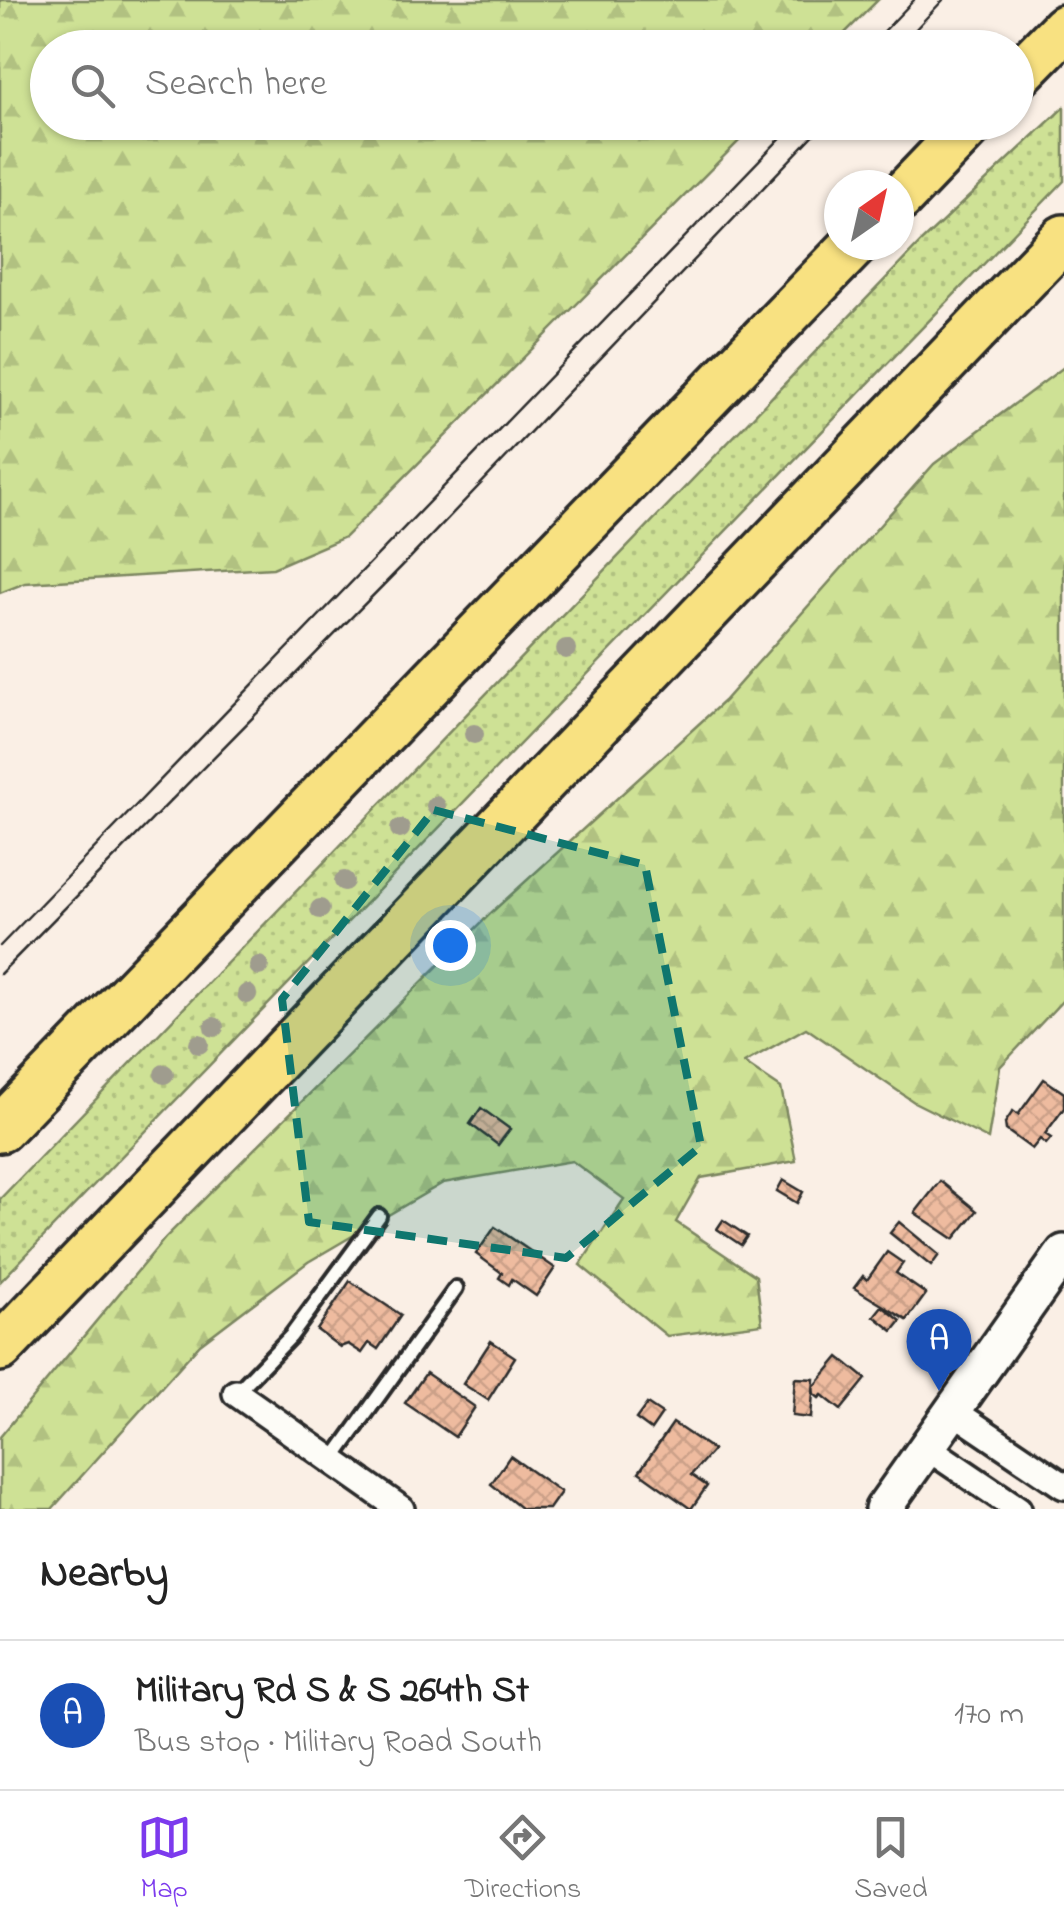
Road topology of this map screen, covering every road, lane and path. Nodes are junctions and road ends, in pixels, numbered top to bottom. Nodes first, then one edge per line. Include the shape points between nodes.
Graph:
1 (1064, 28) edge
2 (1034, 59) edge
3 (955, 140) edge
4 (914, 183) edge
5 (1064, 238) edge
6 (840, 260) edge
7 (0, 1129) edge
8 (379, 1216) dead end
9 (1064, 1253) edge
10 (456, 1288) dead end
11 (0, 1348) edge
12 (236, 1394) joint
13 (950, 1410) junction
14 (925, 1446) junction
15 (332, 1461) junction
16 (1064, 1486) edge
17 (401, 1509) edge
18 (883, 1509) edge
19 (1018, 1509) edge

1 - 2 highway
3 - 4 highway
5 - 11 highway
6 - 7 highway
8 - 12 lane via 291,1336
9 - 13 main road
10 - 15 lane
12 - 15 street
13 - 14 main road
13 - 16 street
14 - 18 main road
14 - 19 street
15 - 17 street

